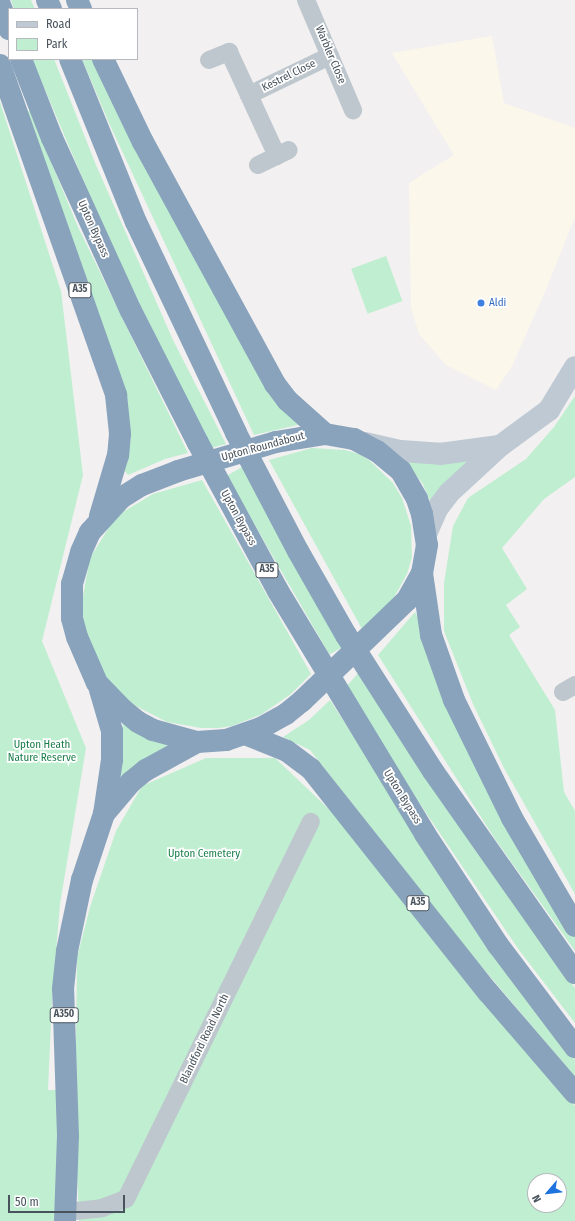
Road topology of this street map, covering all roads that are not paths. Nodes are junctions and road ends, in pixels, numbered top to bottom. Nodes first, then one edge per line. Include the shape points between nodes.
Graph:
1 (306, 0) edge
2 (0, 5) edge
3 (8, 26) edge
4 (330, 56) junction
5 (21, 60) edge
6 (70, 60) edge
7 (103, 60) edge
8 (209, 60) dead end
9 (0, 65) edge
10 (249, 95) junction
11 (353, 110) dead end
12 (258, 165) dead end
13 (575, 367) edge
14 (325, 434) junction
15 (364, 443) junction
16 (500, 446) junction
17 (98, 521) junction
18 (426, 534) junction
19 (422, 573) junction
20 (98, 683) junction
21 (245, 734) junction
22 (197, 742) junction
23 (104, 814) junction
24 (312, 822) dead end
25 (575, 926) edge
26 (575, 973) edge
27 (575, 1048) edge
28 (575, 1093) edge
29 (66, 1216) edge

1 - 4 street, Warbler Close
2 - 3 highway
4 - 10 street, Kestrel Close
4 - 11 street, Warbler Close
5 - 27 highway, Upton Bypass / A35 via 52,138 131,311 198,443 278,591 425,834 498,945
6 - 26 highway via 136,222 240,440 298,551 346,635 434,771
7 - 14 highway via 143,142 275,384 287,400
8 - 10 street, Kestrel Close via 230,52
9 - 17 highway, A35 via 116,395 120,434 118,455
10 - 12 street, Kestrel Close via 283,153
13 - 16 main road via 549,410
14 - 15 highway, Upton Roundabout
14 - 17 highway, Upton Roundabout via 276,442 178,471 131,490
15 - 16 main road via 401,451 440,454
15 - 18 highway, Upton Roundabout via 389,461 404,476 417,499
16 - 18 main road via 449,493 437,510
17 - 20 highway, Upton Roundabout via 90,532 76,565 71,600 77,637
18 - 19 highway, Upton Roundabout
19 - 21 highway, Upton Roundabout via 407,600 384,625 302,701 275,721
19 - 25 highway via 431,635 454,700 512,818
20 - 22 highway, Upton Roundabout via 138,722 153,730
20 - 23 highway, Blandford Road North / A350 via 112,731 112,760
21 - 22 highway, Upton Roundabout via 226,740
21 - 28 highway, A35 via 287,751 312,769 488,992
22 - 23 highway, Blandford Road North / A350 via 146,770 131,782
23 - 29 highway, Blandford Road North / A350 via 82,880 67,951 64,982 68,1136
24 - 29 street, Blandford Road North via 126,1199 102,1208

